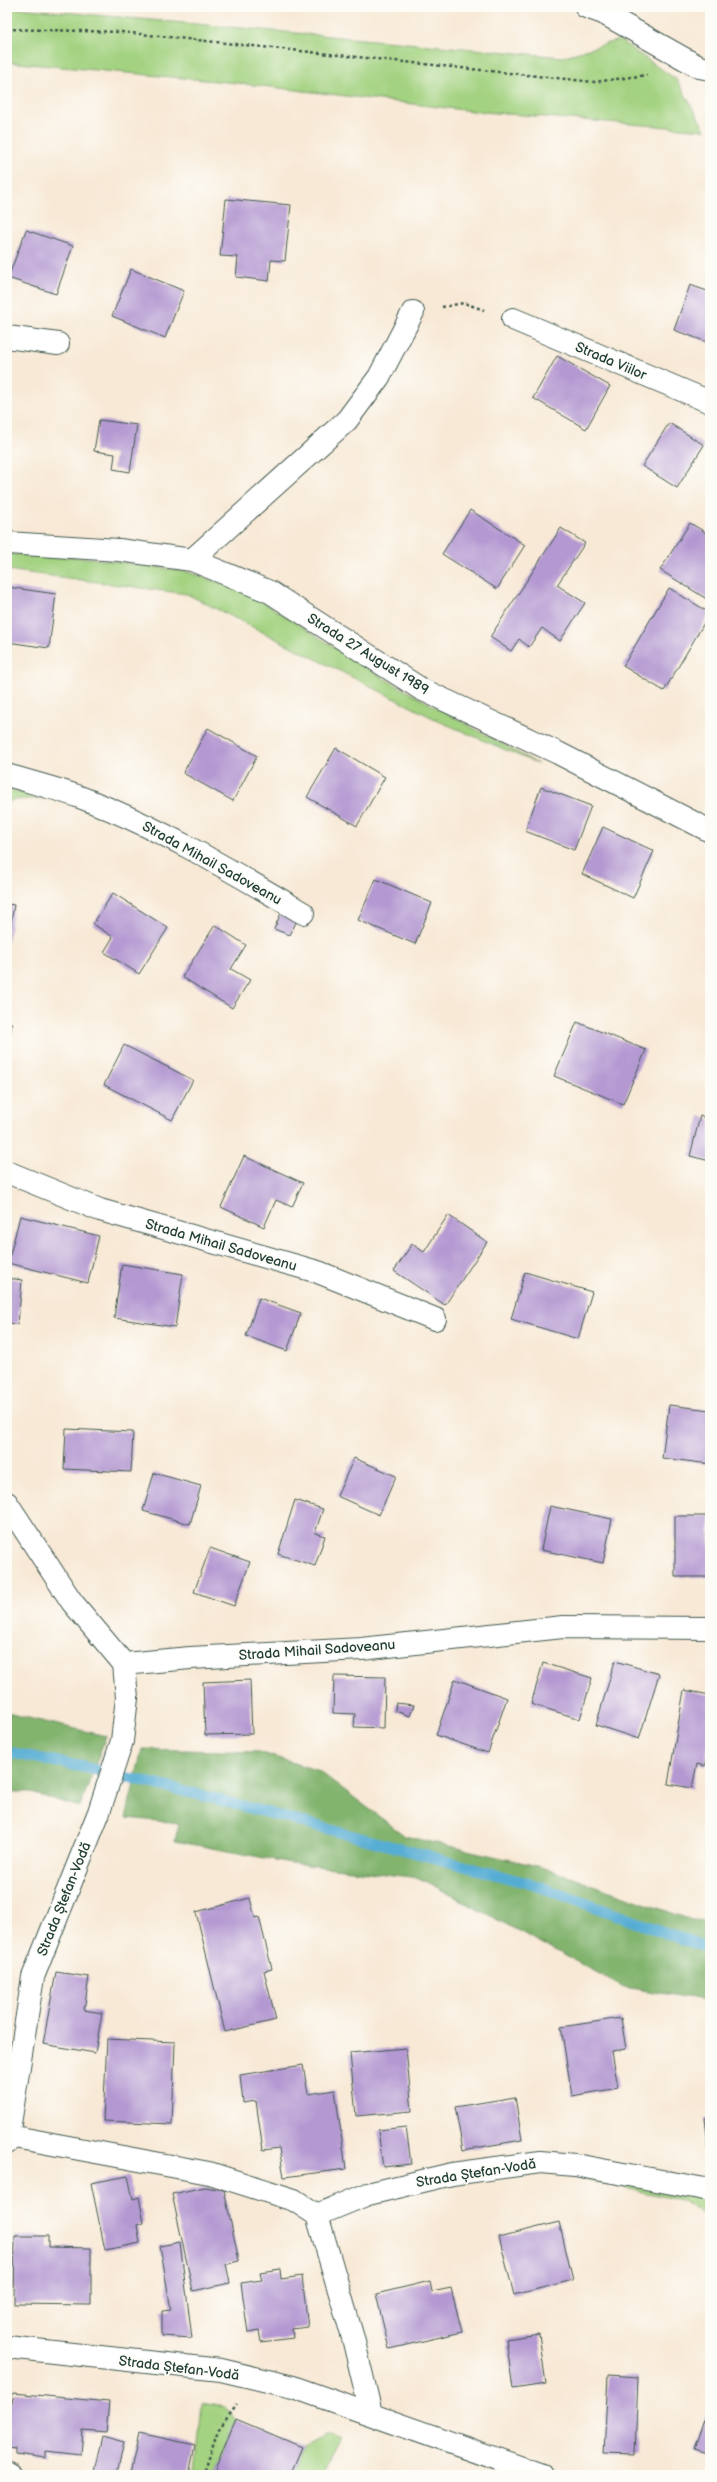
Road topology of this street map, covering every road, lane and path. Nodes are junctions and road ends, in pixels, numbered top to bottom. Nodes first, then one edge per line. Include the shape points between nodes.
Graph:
1 (586, 7) edge
2 (7, 29) edge
3 (704, 68) edge
4 (413, 312) joint
5 (513, 319) joint
6 (7, 337) edge
7 (58, 344) dead end
8 (710, 402) edge
9 (7, 543) edge
10 (192, 560) junction
11 (7, 776) edge
12 (710, 831) edge
13 (304, 913) dead end
14 (7, 1172) edge
15 (435, 1319) dead end
16 (7, 1503) edge
17 (710, 1628) edge
18 (124, 1664) junction
19 (8, 2139) edge
20 (710, 2190) edge
21 (317, 2215) junction
22 (7, 2347) edge
23 (232, 2401) dead end
24 (371, 2413) junction
25 (7, 2473) edge
26 (12, 2475) edge
27 (202, 2475) edge
28 (542, 2475) edge

1 - 3 street via 603,13
2 - 3 path via 121,32 594,82
4 - 5 path via 464,303
4 - 10 street via 379,377 346,420
5 - 8 street, Strada Viilor
6 - 7 street
9 - 10 street, Strada 27 August 1989 via 119,550
10 - 12 street, Strada 27 August 1989 via 270,592 421,689 558,753
11 - 13 street, Strada Mihail Sadoveanu via 76,796 152,828 204,854
14 - 15 street, Strada Mihail Sadoveanu via 100,1210 318,1272
16 - 18 street via 72,1602
17 - 18 street, Strada Mihail Sadoveanu via 563,1627 361,1649
18 - 19 street, Strada Ștefan-Vodă via 127,1698 122,1741 99,1812 33,1978
19 - 21 street, Strada Ștefan-Vodă via 209,2173 294,2200
20 - 21 street, Strada Ștefan-Vodă via 574,2165 540,2162 452,2174 368,2194
21 - 24 street via 353,2338
22 - 24 street, Strada Ștefan-Vodă via 221,2370 293,2387
23 - 27 path via 240,2402 218,2430
24 - 28 street, Strada Ștefan-Vodă
25 - 26 street

